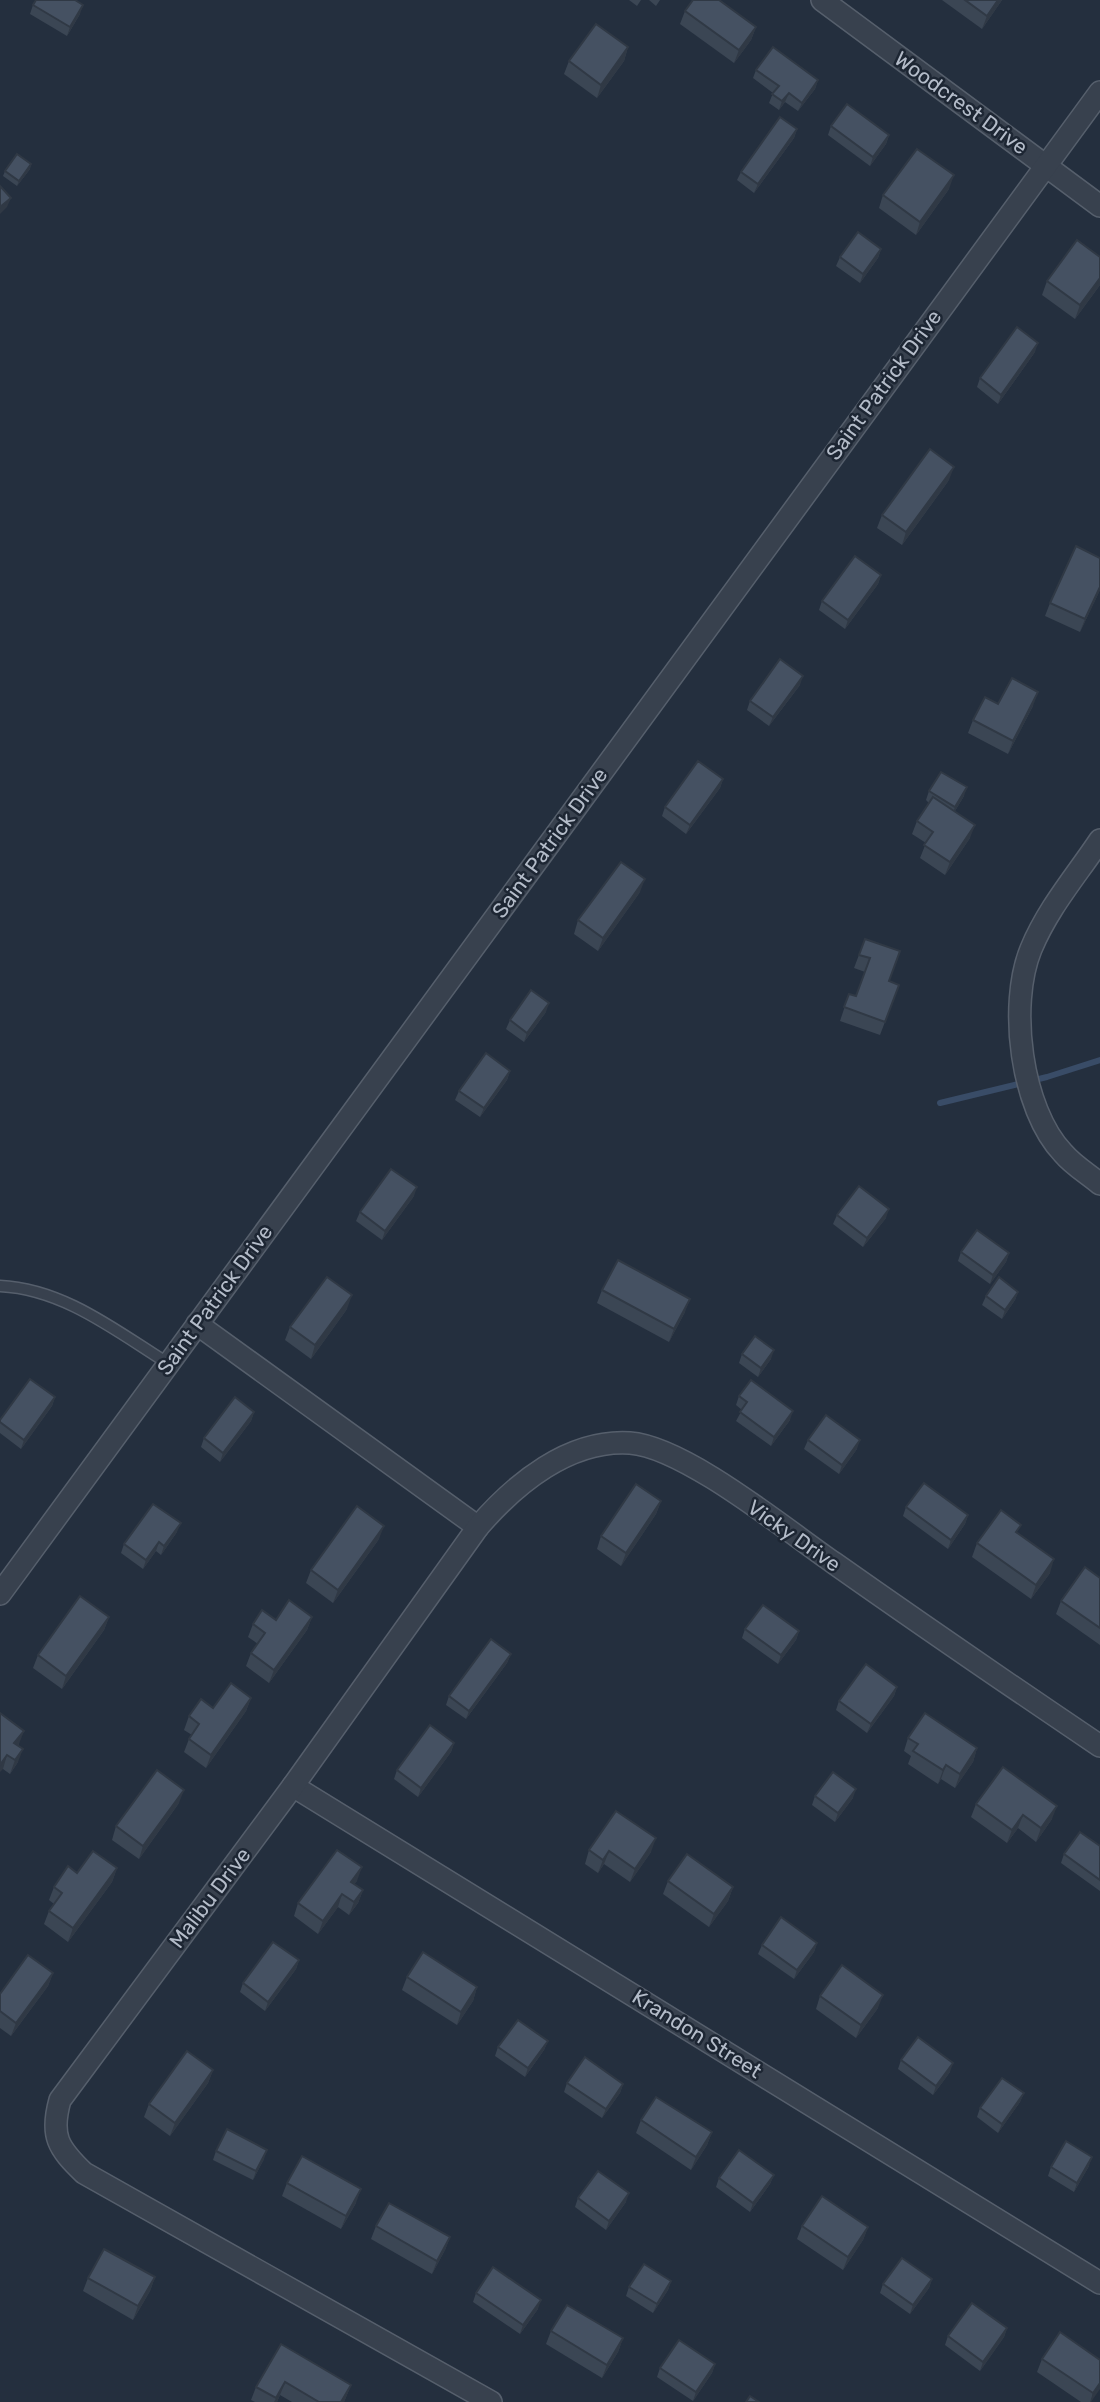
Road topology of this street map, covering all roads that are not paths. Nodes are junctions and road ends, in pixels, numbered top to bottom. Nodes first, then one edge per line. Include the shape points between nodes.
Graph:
1 (822, 0) edge
2 (1100, 92) edge
3 (1045, 165) junction
4 (1100, 206) edge
5 (1100, 840) edge
6 (1100, 1184) edge
7 (0, 1286) edge
8 (197, 1325) junction
9 (169, 1364) junction
10 (478, 1527) junction
11 (0, 1594) edge
12 (1100, 1746) edge
13 (293, 1786) junction
14 (1100, 2283) edge
15 (491, 2402) edge

1 - 3 street, Woodcrest Drive
2 - 3 street, Saint Patrick Drive
3 - 4 street, Woodcrest Drive
3 - 8 street, Saint Patrick Drive
5 - 6 street via 1053,905 1030,951 1020,1006 1021,1065 1038,1115 1062,1153
7 - 9 lane via 63,1299
8 - 9 street, Saint Patrick Drive
8 - 10 street
9 - 11 street, Saint Patrick Drive
10 - 12 street, Vicky Drive via 519,1485 584,1450 628,1443 668,1453
10 - 13 street, Malibu Drive
13 - 14 street, Krandon Street
13 - 15 street, Malibu Drive via 60,2100 55,2119 58,2143 84,2173

